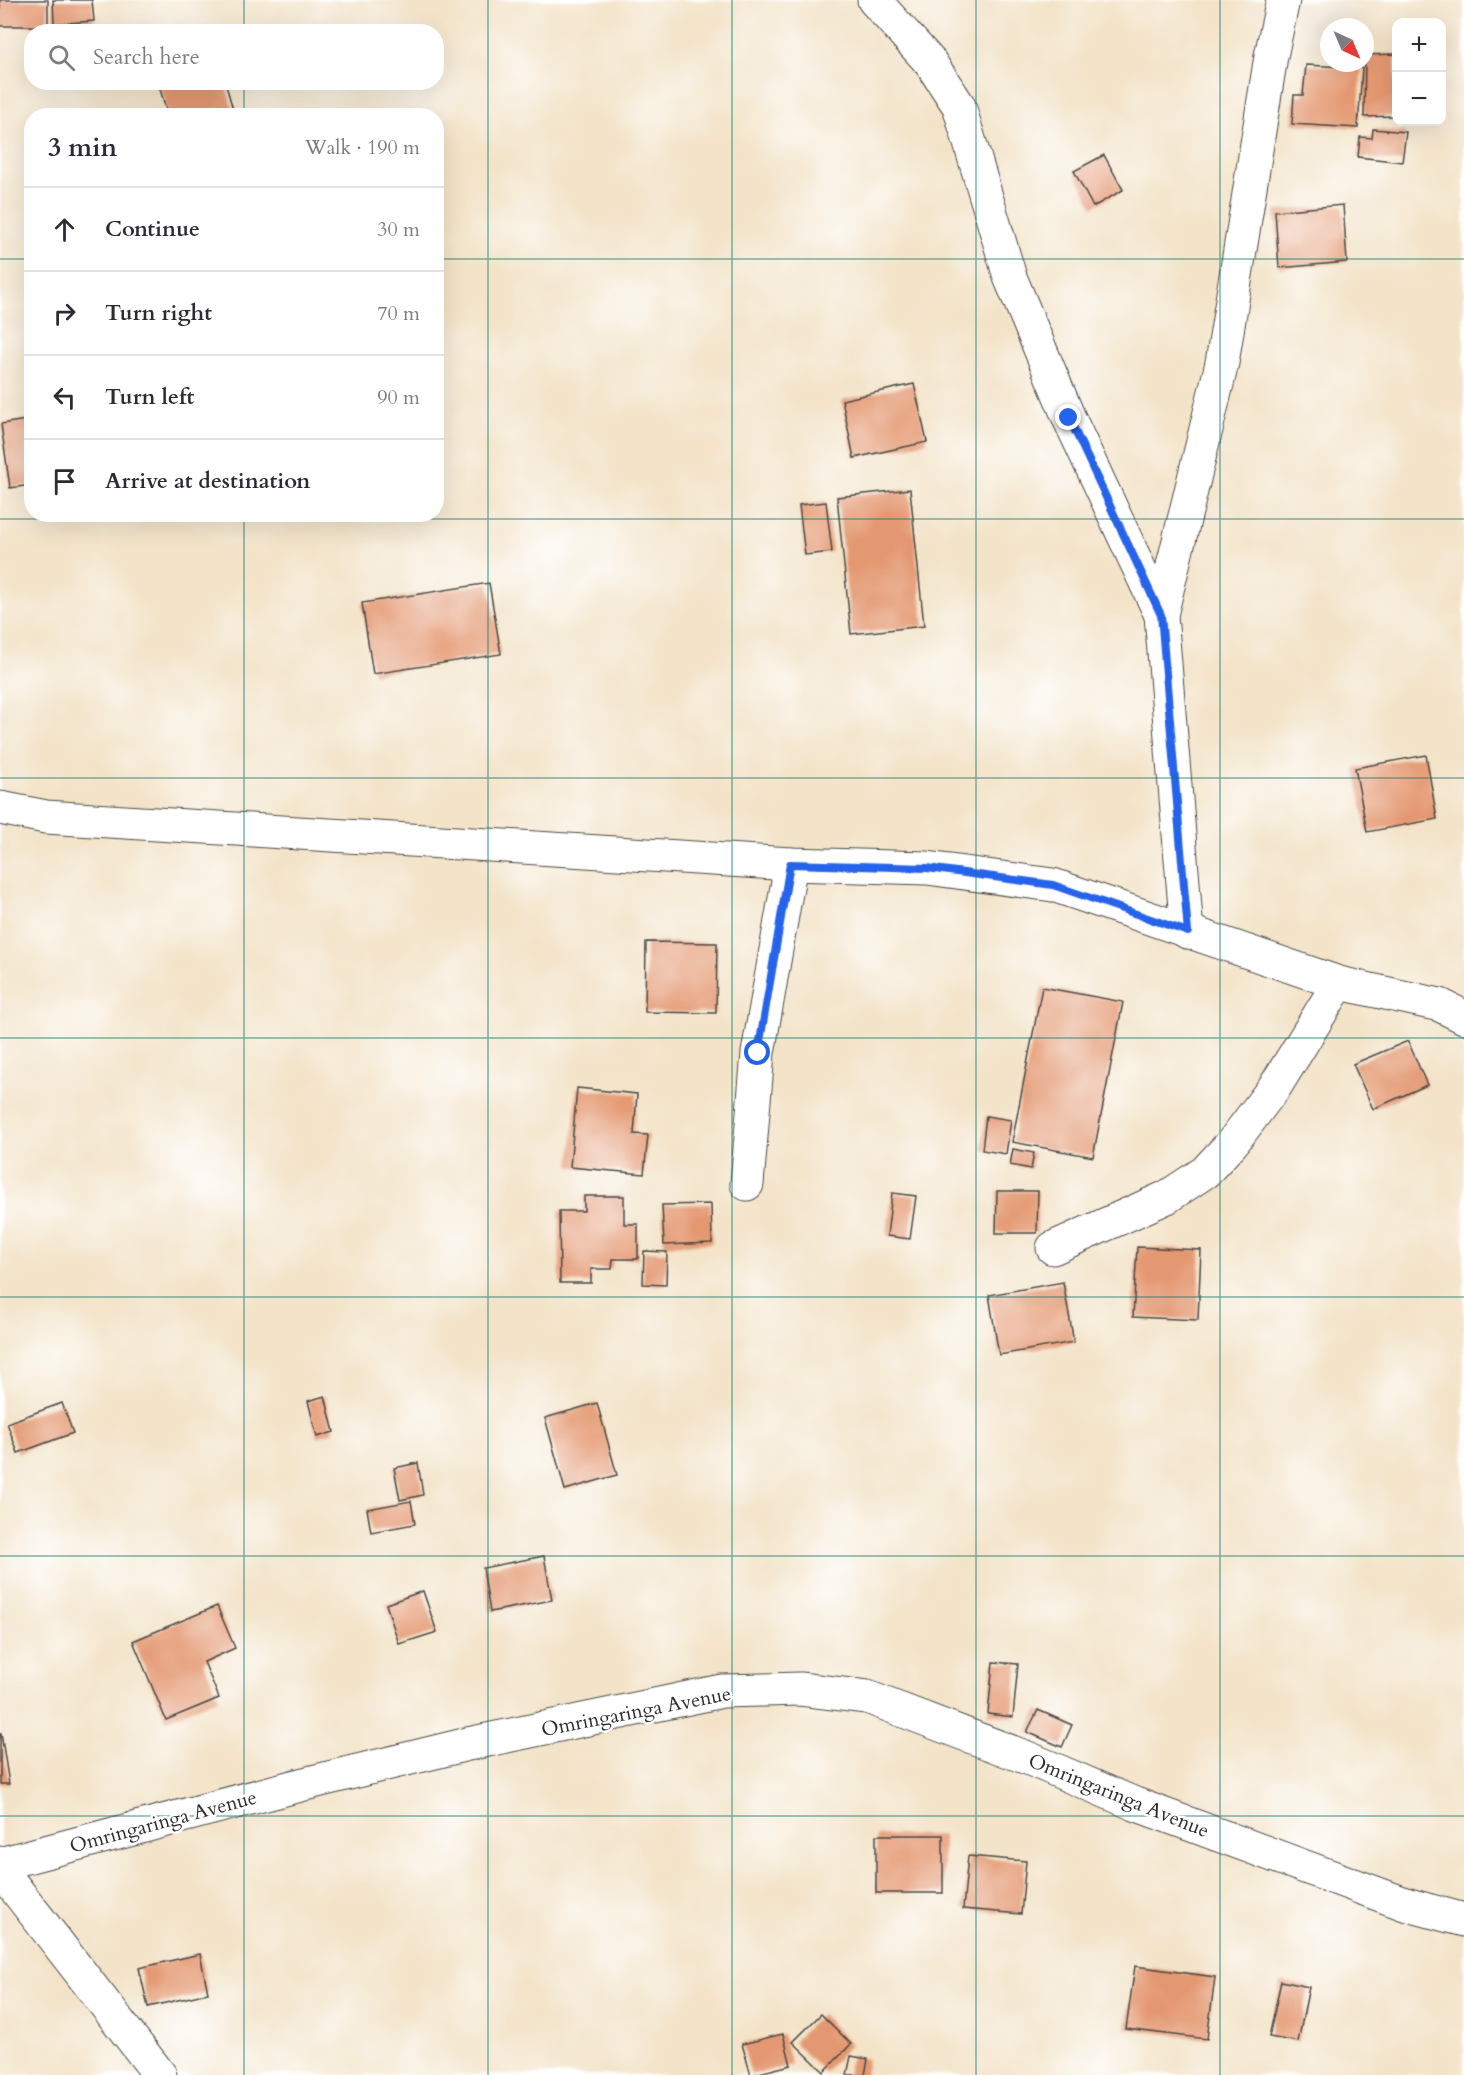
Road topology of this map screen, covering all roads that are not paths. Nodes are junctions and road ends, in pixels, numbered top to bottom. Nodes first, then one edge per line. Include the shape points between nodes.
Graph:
1 (874, 0) edge
2 (1283, 0) edge
3 (1161, 615) junction
4 (0, 808) edge
5 (790, 864) junction
6 (1188, 932) junction
7 (1339, 983) junction
8 (1464, 1017) edge
9 (747, 1184) dead end
10 (1053, 1248) dead end
11 (0, 1866) edge
12 (1464, 1920) edge
13 (160, 2075) edge

1 - 3 street via 930,62 959,106 1010,277 1069,418
2 - 3 street via 1222,363
3 - 6 street
4 - 5 street via 46,817
5 - 6 street via 927,868 1053,885
5 - 9 street via 758,1053
6 - 7 street
7 - 8 street via 1440,1005
7 - 10 street via 1276,1085 1205,1172 1167,1197
11 - 12 street, Omringaringa Avenue via 468,1744 722,1691 800,1689 867,1697 1167,1816 1405,1904
11 - 13 street

